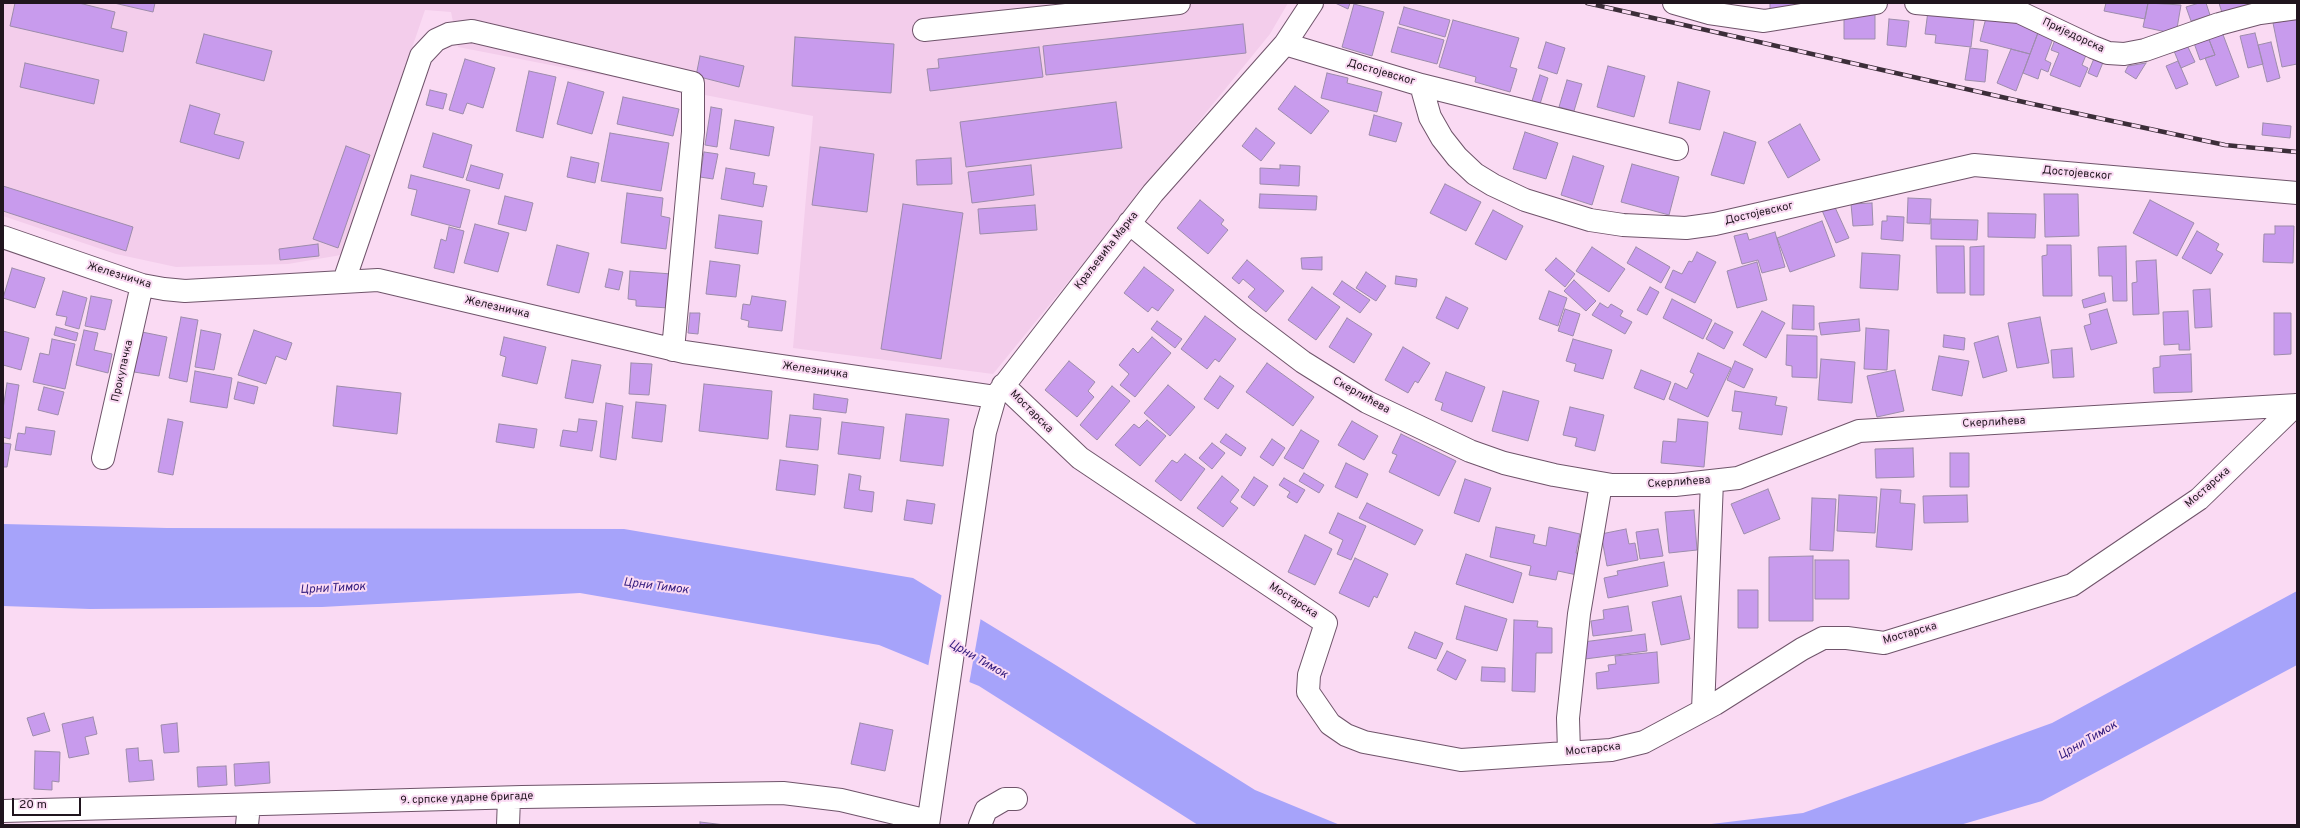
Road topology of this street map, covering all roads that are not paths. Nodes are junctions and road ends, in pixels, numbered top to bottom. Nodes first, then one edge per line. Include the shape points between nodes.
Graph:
1 (1179, 3) edge
2 (1312, 3) edge
3 (1674, 3) edge
4 (1876, 3) edge
5 (1916, 3) edge
6 (2297, 8) edge
7 (924, 30) dead end
8 (1285, 44) junction
9 (1421, 85) junction
10 (1677, 149) dead end
11 (2297, 193) edge
12 (1128, 223) junction
13 (3, 237) edge
14 (344, 281) junction
15 (142, 285) junction
16 (673, 350) junction
17 (999, 391) junction
18 (2297, 405) edge
19 (103, 458) dead end
20 (1712, 481) junction
21 (1601, 484) junction
22 (1703, 710) junction
23 (1569, 753) junction
24 (509, 798) junction
25 (1016, 799) dead end
26 (3, 811) edge
27 (248, 815) edge
28 (928, 823) edge
29 (508, 825) edge
30 (980, 825) edge

1 - 7 street
2 - 8 street, Краљевића Марка
3 - 4 street via 1709,13 1764,21
5 - 6 street, Приједорска via 2019,12 2108,53 2124,54 2145,50 2219,24 2260,13
8 - 9 street, Достојевског
8 - 12 street, Краљевића Марка via 1212,124
9 - 10 street
9 - 11 street, Достојевског via 1430,117 1442,138 1475,174 1525,200 1560,213 1623,225 1686,228 1715,224 1974,166
12 - 17 street, Краљевића Марка
12 - 21 street, Скерлићева via 1297,358 1367,402 1456,445 1504,463
13 - 15 street, Железничка
14 - 15 street, Железничка via 185,291
14 - 16 street, Железничка via 378,280
14 - 16 street via 421,56 436,40 449,34 472,31 693,83 693,132
15 - 19 street, Прокупачка
16 - 17 street, Железничка
17 - 23 street, Мостарска via 1080,458 1326,623 1309,675 1308,692 1330,724 1346,735 1371,744 1461,760
17 - 28 street, Краљевића Марка via 985,432
18 - 20 street, Скерлићева via 1859,431 1738,478
18 - 22 street, Мостарска via 2199,499 2072,585 1884,643 1823,638
20 - 21 street, Скерлићева via 1675,485
20 - 22 street
21 - 23 street via 1579,614 1568,718
22 - 23 street, Мостарска via 1644,742 1611,750
24 - 27 street, 9. српске ударне бригаде
24 - 28 street, 9. српске ударне бригаде via 783,793 841,800
24 - 29 street
25 - 30 street via 1005,799 986,810
26 - 27 street, 9. српске ударне бригаде

